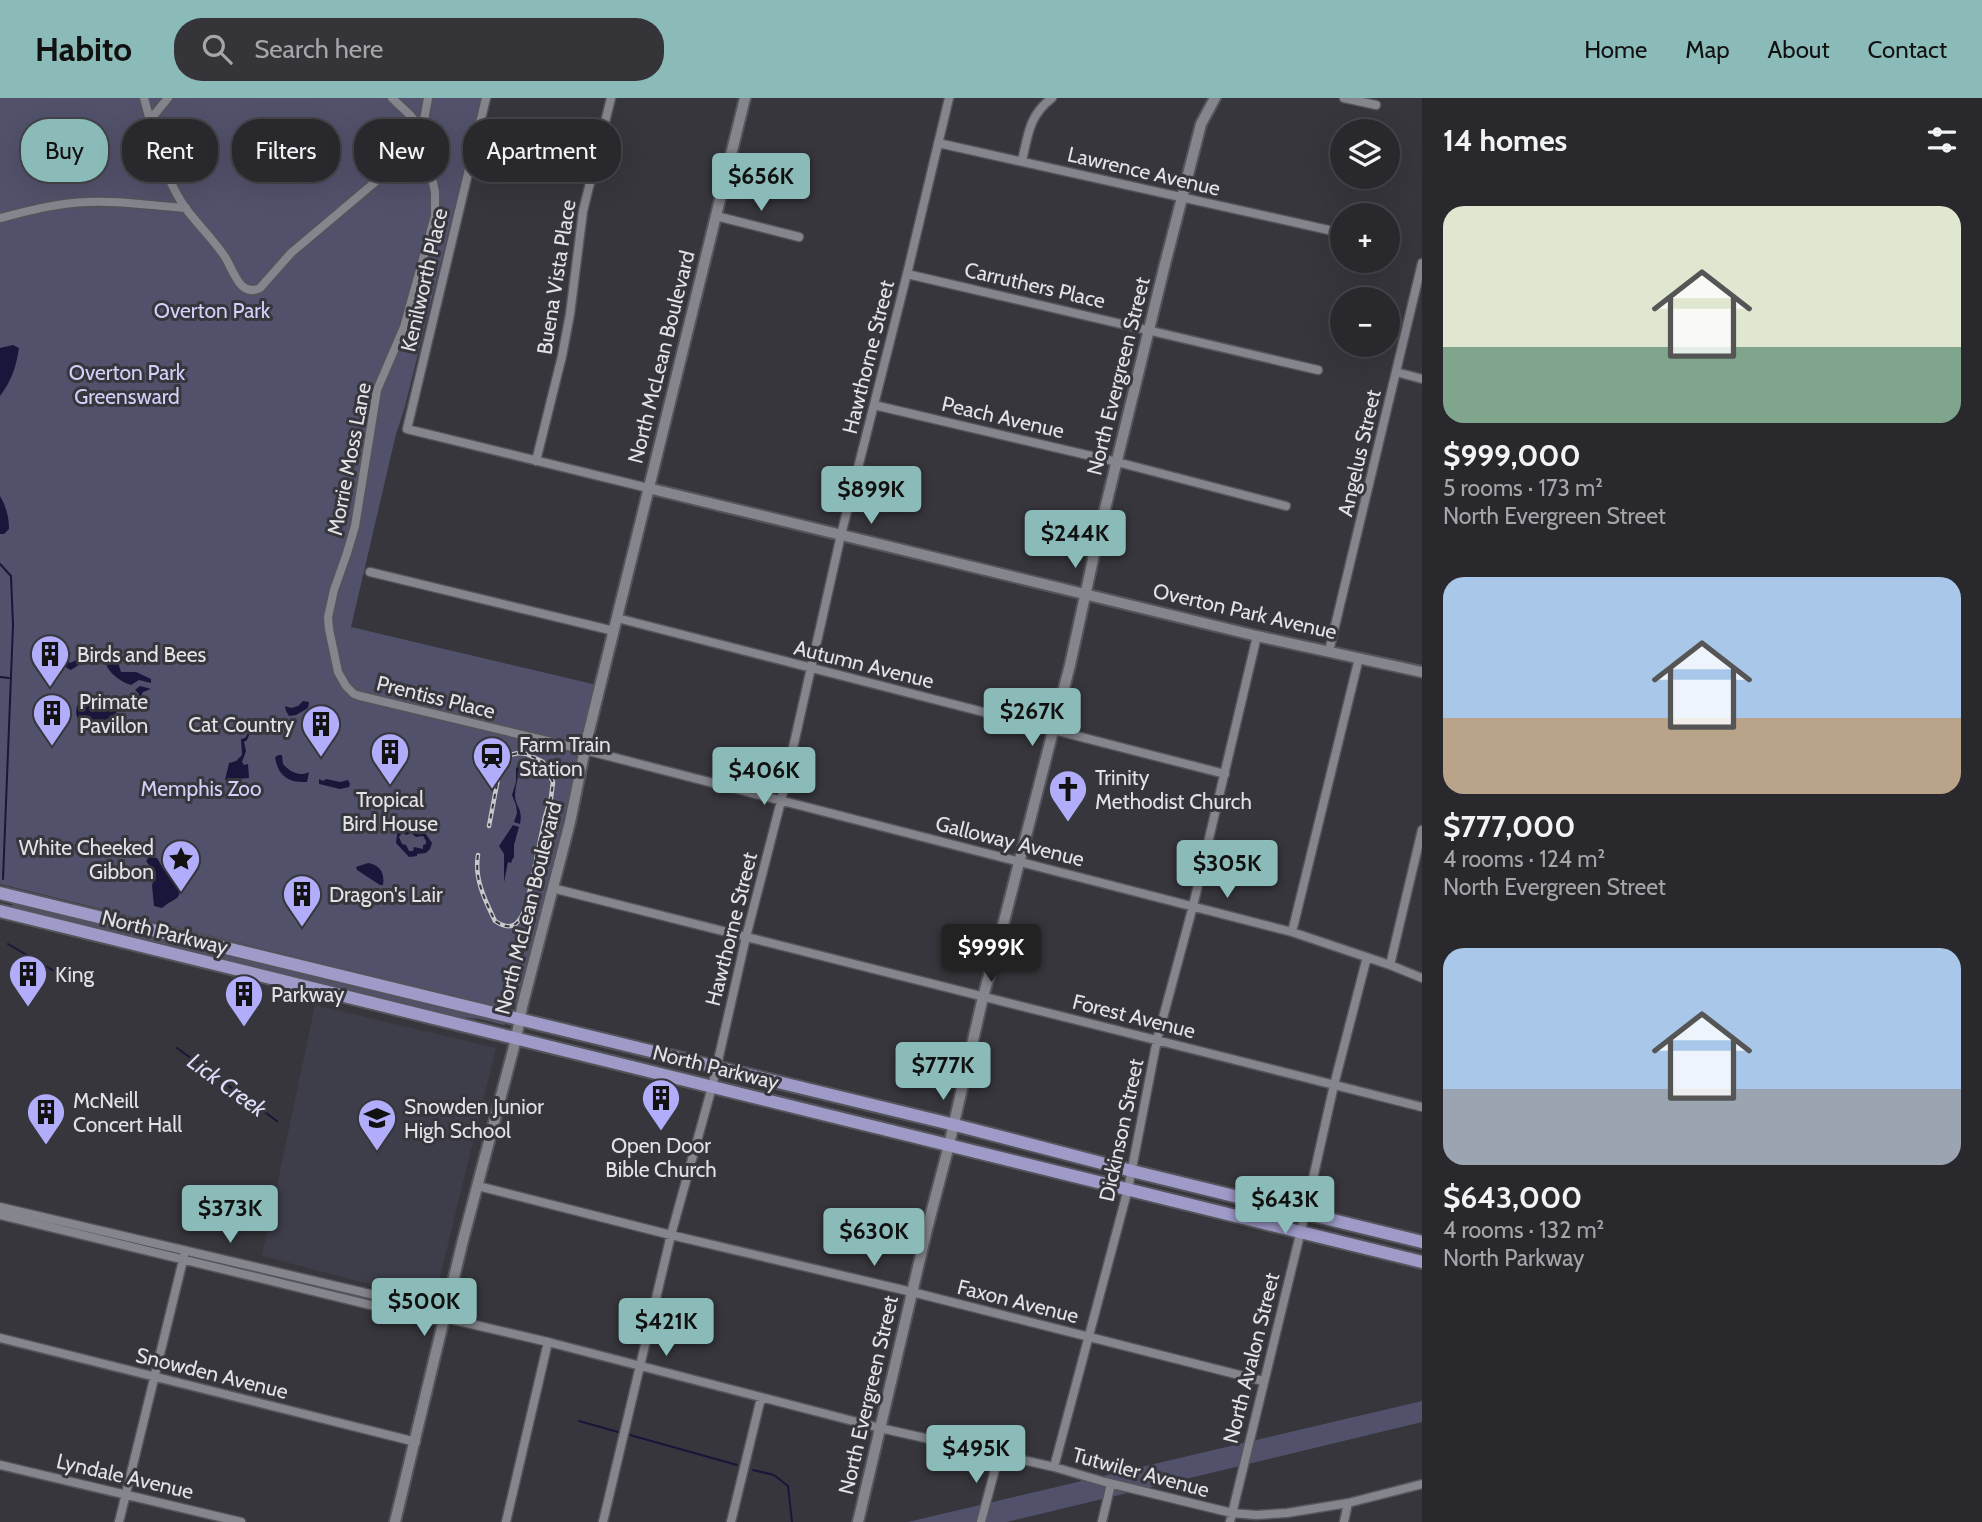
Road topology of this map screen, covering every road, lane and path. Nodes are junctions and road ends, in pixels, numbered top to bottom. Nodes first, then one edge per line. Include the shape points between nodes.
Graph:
1 (144, 98) edge
2 (168, 98) edge
3 (391, 98) edge
4 (428, 98) edge
5 (486, 98) edge
6 (611, 98) edge
7 (745, 98) edge
8 (949, 98) edge
9 (1052, 98) edge
10 (1215, 98) edge
11 (1344, 98) edge
12 (1376, 105) dead end
13 (150, 119) edge
14 (151, 119) edge
15 (413, 119) edge
16 (424, 119) edge
17 (938, 143) junction
18 (1022, 161) junction
19 (173, 182) edge
20 (375, 182) edge
21 (433, 182) edge
22 (1182, 197) junction
23 (186, 208) junction
24 (716, 216) junction
25 (0, 218) edge
26 (1330, 230) edge
27 (799, 237) dead end
28 (1422, 263) edge
29 (907, 274) junction
30 (1149, 329) junction
31 (1318, 370) dead end
32 (1396, 372) junction
33 (1422, 379) edge
34 (874, 405) junction
35 (407, 429) joint
36 (536, 461) junction
37 (1117, 462) junction
38 (648, 488) junction
39 (1286, 506) dead end
40 (841, 535) junction
41 (370, 572) dead end
42 (1087, 595) junction
43 (617, 618) junction
44 (614, 631) junction
45 (1257, 636) junction
46 (1329, 651) junction
47 (1359, 657) junction
48 (810, 668) junction
49 (1422, 671) edge
50 (360, 696) joint
51 (1054, 729) junction
52 (585, 750) junction
53 (1225, 774) junction
54 (781, 800) junction
55 (1422, 830) edge
56 (1020, 861) junction
57 (552, 888) junction
58 (0, 893) edge
59 (1193, 906) junction
60 (0, 911) edge
61 (1292, 932) junction
62 (746, 937) junction
63 (1367, 957) junction
64 (1390, 965) junction
65 (1422, 978) edge
66 (983, 998) junction
67 (520, 1020) junction
68 (516, 1039) junction
69 (1157, 1040) junction
70 (716, 1068) junction
71 (1334, 1085) junction
72 (712, 1087) junction
73 (1422, 1107) edge
74 (954, 1125) junction
75 (949, 1145) junction
76 (1132, 1171) junction
77 (478, 1186) junction
78 (1128, 1189) junction
79 (0, 1207) edge
80 (1305, 1214) junction
81 (0, 1215) edge
82 (59, 1225) junction
83 (1301, 1231) junction
84 (671, 1235) junction
85 (1422, 1242) edge
86 (185, 1254) junction
87 (1422, 1262) edge
88 (314, 1280) junction
89 (312, 1290) junction
90 (912, 1292) junction
91 (445, 1318) junction
92 (1087, 1337) junction
93 (0, 1338) edge
94 (548, 1342) junction
95 (640, 1366) junction
96 (155, 1376) junction
97 (1263, 1381) junction
98 (761, 1398) junction
99 (880, 1428) junction
100 (416, 1442) junction
101 (999, 1454) junction
102 (0, 1465) edge
103 (1054, 1467) junction
104 (1111, 1483) junction
105 (1422, 1484) edge
106 (126, 1494) junction
107 (1348, 1503) junction
108 (1231, 1518) edge
109 (119, 1522) edge
110 (241, 1522) edge
111 (395, 1522) edge
112 (506, 1522) edge
113 (603, 1522) edge
114 (731, 1522) edge
115 (858, 1522) edge
116 (981, 1522) edge
117 (1102, 1522) edge
118 (1344, 1522) edge

1 - 13 street
2 - 14 street
3 - 15 street
4 - 16 street, Morrie Moss Lane
5 - 35 street, Kenilworth Place
6 - 36 street, Buena Vista Place via 583,211 570,314
7 - 24 street, North McLean Boulevard
8 - 17 street, Hawthorne Street
9 - 18 street via 1032,120
10 - 22 street, North Evergreen Street via 1201,124
11 - 12 street
17 - 18 street, Lawrence Avenue
17 - 29 street, Hawthorne Street
18 - 22 street, Lawrence Avenue
19 - 23 street
20 - 23 street via 291,253 258,290 240,285 224,256
21 - 50 street, Morrie Moss Lane via 435,216 404,327 377,390 355,526 328,617 338,672 349,690
22 - 26 street, Lawrence Avenue
22 - 30 street, North Evergreen Street
23 - 25 street via 69,203
24 - 27 street
24 - 38 street, North McLean Boulevard
28 - 32 street, Angelus Street
29 - 30 street, Carruthers Place
29 - 34 street, Hawthorne Street
30 - 31 street, Carruthers Place
30 - 37 street, North Evergreen Street
32 - 33 street
32 - 46 street, Angelus Street
34 - 37 street, Peach Avenue
34 - 40 street, Hawthorne Street
35 - 36 street, Overton Park Avenue
36 - 38 street, Overton Park Avenue
37 - 39 street, Peach Avenue
37 - 42 street, North Evergreen Street
38 - 40 street, Overton Park Avenue
38 - 43 street, North McLean Boulevard
40 - 42 street, Overton Park Avenue
40 - 48 street, Hawthorne Street
41 - 44 street
42 - 45 street, Overton Park Avenue
42 - 51 street, North Evergreen Street
43 - 44 street, North McLean Boulevard
43 - 48 street, Autumn Avenue
44 - 52 street, North McLean Boulevard
45 - 46 street, Overton Park Avenue
45 - 53 street, Dickinson Street
46 - 47 street, Overton Park Avenue
47 - 49 street, Overton Park Avenue
47 - 61 street
48 - 51 street, Autumn Avenue
48 - 54 street, Hawthorne Street
50 - 52 street, Prentiss Place
51 - 53 street, Autumn Avenue
51 - 56 street, North Evergreen Street
52 - 54 street, Galloway Avenue
52 - 57 street, North McLean Boulevard
53 - 59 street, Dickinson Street
54 - 56 street, Galloway Avenue
54 - 62 street, Hawthorne Street
55 - 64 street
56 - 59 street, Galloway Avenue
56 - 66 street, North Evergreen Street
57 - 62 street, Forest Avenue
57 - 67 street, North McLean Boulevard
58 - 67 main road, North Parkway
59 - 61 street, Galloway Avenue
59 - 69 street, Dickinson Street
60 - 68 main road, North Parkway
61 - 63 street, Galloway Avenue
62 - 66 street, Forest Avenue
62 - 70 street, Hawthorne Street
63 - 64 street, Galloway Avenue
63 - 71 street, North Avalon Street
64 - 65 street, Galloway Avenue
66 - 69 street, Forest Avenue
66 - 74 street, North Evergreen Street
67 - 68 street, North McLean Boulevard
67 - 70 main road, North Parkway
68 - 72 main road, North Parkway
68 - 77 street, North McLean Boulevard
69 - 71 street, Forest Avenue
69 - 76 street, Dickinson Street
70 - 72 street, Hawthorne Street
70 - 74 main road, North Parkway
71 - 73 street, Forest Avenue
71 - 80 street, North Avalon Street
72 - 75 main road, North Parkway
72 - 84 street, Hawthorne Street
74 - 75 street, North Evergreen Street
74 - 76 main road, North Parkway
75 - 78 main road, North Parkway
75 - 90 street, North Evergreen Street
76 - 78 street, Dickinson Street
76 - 80 main road, North Parkway
77 - 84 street, Faxon Avenue
77 - 91 street, North McLean Boulevard
78 - 83 main road, North Parkway
78 - 92 street, Dickinson Street
79 - 82 street, Tutwiler Avenue
80 - 83 street, North Avalon Street
80 - 85 main road, North Parkway
81 - 82 street, Tutwiler Avenue
82 - 86 street, Tutwiler Avenue
83 - 87 main road, North Parkway
83 - 97 street, North Avalon Street
84 - 90 street, Faxon Avenue
84 - 95 street, Hawthorne Street
86 - 88 street, Tutwiler Avenue
86 - 89 street, Tutwiler Avenue
86 - 96 street
88 - 89 street
88 - 91 street, Tutwiler Avenue via 434,1310
89 - 91 street, Tutwiler Avenue via 432,1320
90 - 92 street, Faxon Avenue
90 - 99 street, North Evergreen Street
91 - 94 street, Tutwiler Avenue
91 - 100 street, North McLean Boulevard
92 - 97 street, Faxon Avenue
92 - 103 street, Dickinson Street
93 - 96 street, Snowden Avenue
94 - 95 street, Tutwiler Avenue
94 - 112 street
95 - 98 street, Tutwiler Avenue
95 - 113 street, Hawthorne Street
96 - 100 street, Snowden Avenue
96 - 106 street
97 - 108 street, North Avalon Street
98 - 99 street, Tutwiler Avenue
98 - 114 street
99 - 101 street, Tutwiler Avenue
99 - 115 street, North Evergreen Street
100 - 111 street, North McLean Boulevard
101 - 103 street, Tutwiler Avenue
101 - 116 street
102 - 106 street, Lyndale Avenue
103 - 104 street, Tutwiler Avenue
104 - 108 street, Tutwiler Avenue
104 - 117 street
105 - 107 street, Tutwiler Avenue
106 - 109 street
106 - 110 street, Lyndale Avenue
107 - 108 street, Tutwiler Avenue
107 - 118 street

